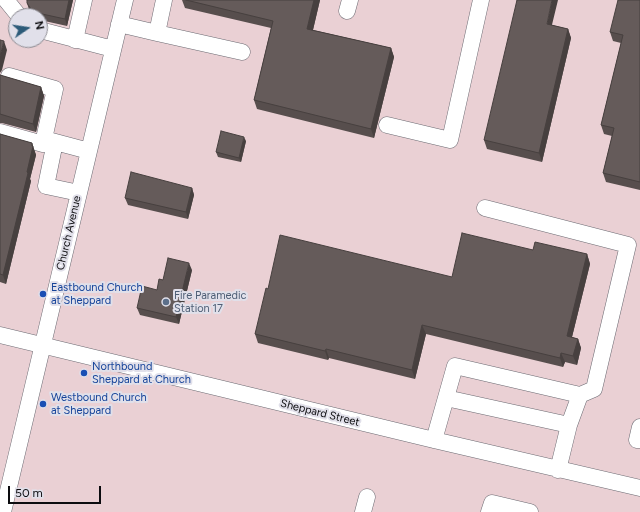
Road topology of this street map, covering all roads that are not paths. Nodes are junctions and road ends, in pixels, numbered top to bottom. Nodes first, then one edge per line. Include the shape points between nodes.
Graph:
1 (6, 0) edge
2 (84, 0) edge
3 (125, 0) edge
4 (164, 0) edge
5 (481, 0) edge
6 (12, 8) edge
7 (119, 24) junction
8 (48, 32) edge
9 (157, 33) junction
10 (75, 40) junction
11 (113, 49) junction
12 (242, 52) dead end
13 (9, 76) dead end
14 (386, 125) dead end
15 (0, 132) edge
16 (50, 140) junction
17 (89, 151) junction
18 (79, 193) junction
19 (485, 208) dead end
20 (0, 335) edge
21 (43, 346) junction
22 (580, 395) junction
23 (446, 398) junction
24 (569, 425) junction
25 (640, 426) edge
26 (434, 440) junction
27 (640, 440) edge
28 (558, 470) junction
29 (640, 488) edge
30 (367, 497) dead end
31 (3, 512) edge
32 (363, 512) edge
33 (489, 512) edge
34 (530, 512) edge

1 - 6 street
2 - 10 street
3 - 7 street, Church Avenue
4 - 9 street
5 - 14 street via 450,140
7 - 9 street
7 - 11 street, Church Avenue
8 - 10 street
9 - 12 street
10 - 11 street
11 - 17 street, Church Avenue
13 - 16 street via 55,89
15 - 16 street via 43,144
16 - 17 street
16 - 18 street via 46,186
17 - 18 street, Church Avenue
18 - 21 street, Church Avenue
19 - 22 street via 628,244 594,389
20 - 21 street, Sheppard Street
21 - 26 street, Sheppard Street
21 - 31 street, Church Avenue
22 - 23 street via 455,366
22 - 24 street
23 - 24 street
23 - 26 street
24 - 28 street
25 - 27 street via 637,440
26 - 28 street, Sheppard Street
28 - 29 street, Sheppard Street
30 - 32 street
33 - 34 street via 492,503

